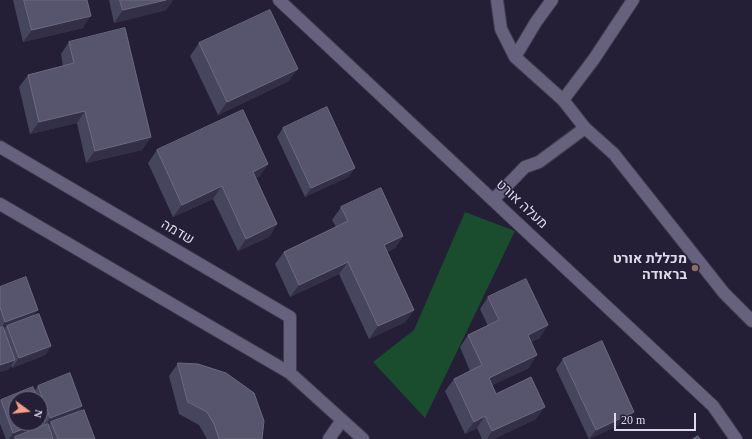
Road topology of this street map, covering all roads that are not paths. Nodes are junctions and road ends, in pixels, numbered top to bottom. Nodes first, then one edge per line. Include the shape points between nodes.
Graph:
1 (279, 0) edge
2 (496, 0) edge
3 (552, 0) edge
4 (633, 0) edge
5 (515, 57) junction
6 (563, 100) junction
7 (585, 128) junction
8 (0, 147) edge
9 (493, 200) junction
10 (0, 204) edge
11 (752, 321) edge
12 (290, 373) junction
13 (342, 420) junction
14 (329, 439) edge
15 (363, 439) edge
16 (736, 439) edge

1 - 9 street, מעלה אורט
2 - 5 street via 501,29
3 - 5 street
4 - 6 street
5 - 6 street
6 - 7 street
7 - 9 street via 539,162 525,167
7 - 11 street via 614,154 724,293
8 - 12 street, שדמה via 290,317
9 - 16 street, מעלה אורט via 713,406
10 - 12 street
12 - 13 street
13 - 14 street
13 - 15 street

